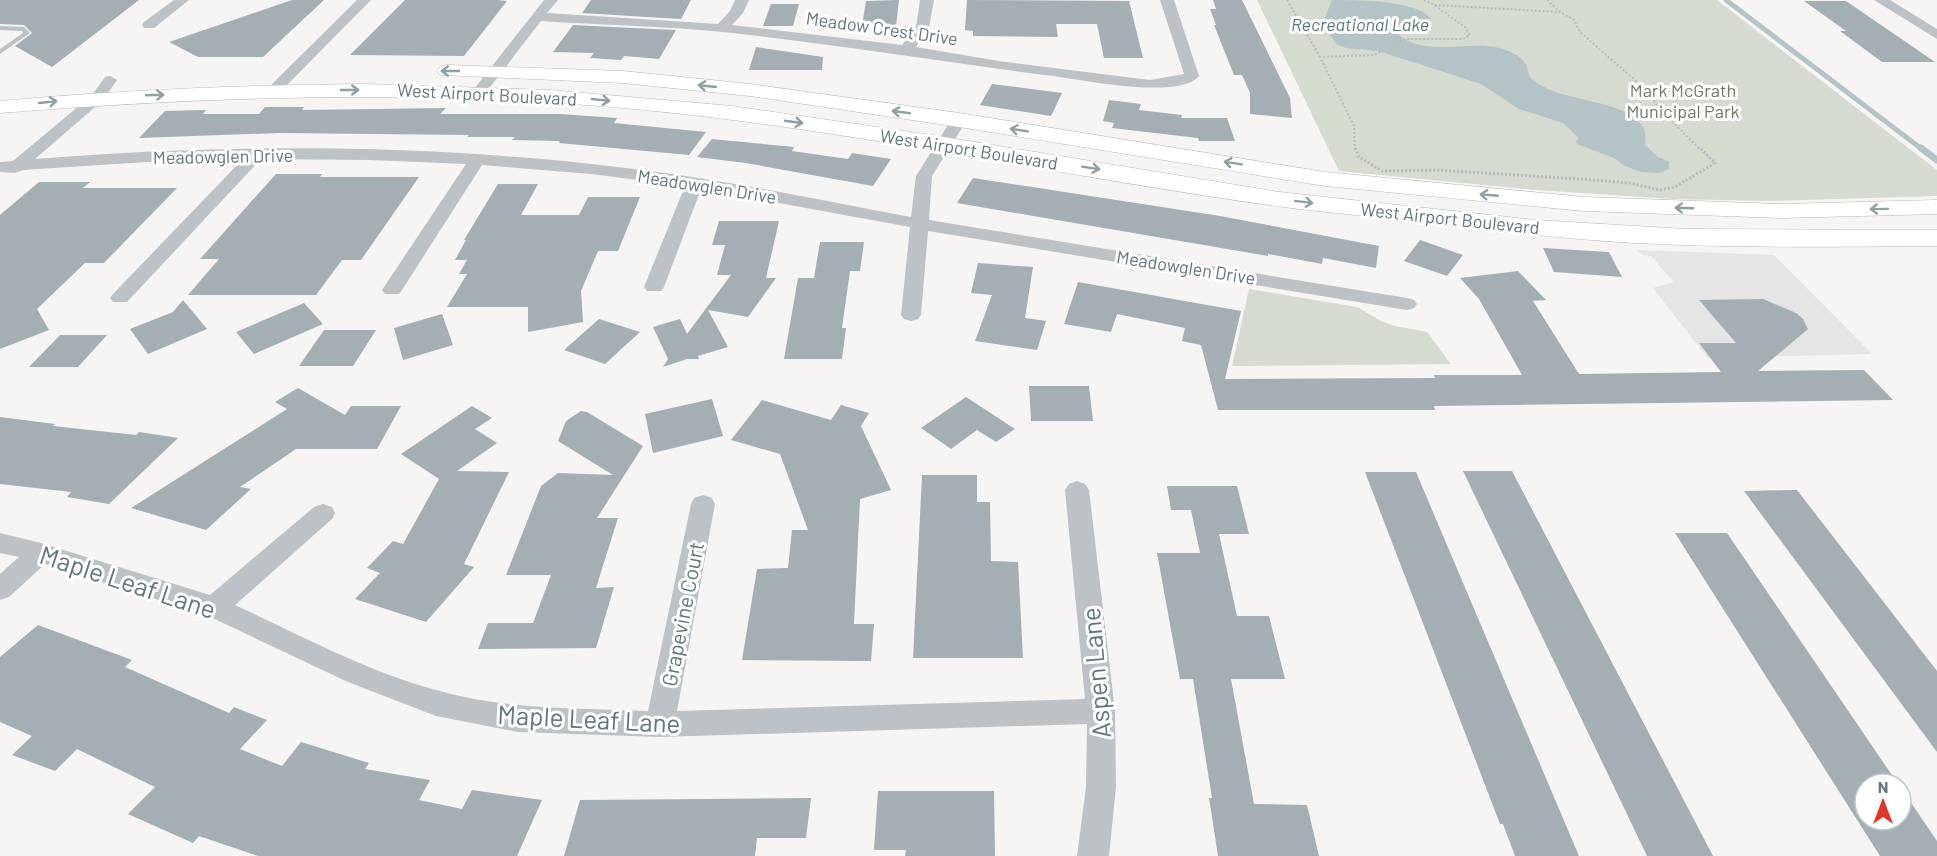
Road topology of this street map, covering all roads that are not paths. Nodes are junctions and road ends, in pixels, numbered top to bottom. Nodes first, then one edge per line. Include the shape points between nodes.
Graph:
1 (182, 0) edge
2 (364, 0) edge
3 (551, 0) edge
4 (742, 0) edge
5 (927, 0) edge
6 (1167, 0) edge
7 (1881, 0) edge
8 (539, 17) junction
9 (149, 25) dead end
10 (0, 28) edge
11 (722, 28) junction
12 (1935, 33) edge
13 (906, 50) junction
14 (0, 52) edge
15 (296, 70) junction
16 (402, 71) dead end
17 (425, 71) dead end
18 (496, 71) junction
19 (103, 89) junction
20 (0, 90) edge
21 (750, 90) junction
22 (273, 91) junction
23 (479, 92) junction
24 (0, 107) edge
25 (731, 113) junction
26 (958, 120) junction
27 (943, 144) junction
28 (255, 154) junction
29 (477, 160) junction
30 (9, 166) edge
31 (1278, 170) junction
32 (0, 181) edge
33 (695, 183) junction
34 (1270, 198) junction
35 (1597, 205) junction
36 (1937, 207) edge
37 (918, 223) junction
38 (1616, 234) junction
39 (1937, 238) edge
40 (654, 287) dead end
41 (392, 290) dead end
42 (120, 298) dead end
43 (1407, 304) dead end
44 (911, 315) dead end
45 (1077, 490) dead end
46 (703, 504) dead end
47 (323, 513) dead end
48 (0, 543) edge
49 (42, 553) junction
50 (0, 590) edge
51 (214, 606) junction
52 (1101, 711) junction
53 (660, 724) junction
54 (1093, 856) edge

1 - 9 street
2 - 15 street
3 - 8 street
4 - 11 street
5 - 13 street via 927,19
6 - 13 street, Meadow Crest Drive via 1192,76 1182,81 1150,84
7 - 12 street
8 - 11 street, Meadow Crest Drive
8 - 18 street
10 - 14 lane via 24,29 27,33
11 - 13 street, Meadow Crest Drive
15 - 16 main road, West Airport Boulevard
15 - 19 main road, West Airport Boulevard
15 - 22 street
18 -> 17 main road, West Airport Boulevard
21 -> 18 main road, West Airport Boulevard via 623,77
18 - 23 street
19 - 20 main road, West Airport Boulevard
19 -> 22 main road, West Airport Boulevard
24 -> 19 main road, West Airport Boulevard
19 - 30 street
21 - 25 main road
26 -> 21 main road, West Airport Boulevard
22 -> 23 main road, West Airport Boulevard
23 -> 25 main road, West Airport Boulevard
25 -> 27 main road, West Airport Boulevard
26 - 27 street
31 -> 26 main road, West Airport Boulevard
27 -> 34 main road, West Airport Boulevard
27 - 37 street via 924,176
28 - 29 street, Meadowglen Drive
28 - 30 street, Meadowglen Drive
28 - 42 street
29 - 33 street, Meadowglen Drive via 594,169
29 - 41 street
30 - 32 street
31 - 34 main road
35 -> 31 main road, West Airport Boulevard via 1364,183
33 - 37 street, Meadowglen Drive
33 - 40 street
34 -> 38 main road, West Airport Boulevard
36 -> 35 main road, West Airport Boulevard via 1781,211
35 - 38 main road
37 - 43 street, Meadowglen Drive
37 - 44 street
38 - 39 main road, West Airport Boulevard
45 - 52 street, Aspen Lane
46 - 53 street, Grapevine Court
47 - 51 street
48 - 49 street, Maple Leaf Lane
49 - 50 street
49 - 51 street, Maple Leaf Lane
51 - 53 street, Maple Leaf Lane via 358,674 436,703 518,719
52 - 53 street, Maple Leaf Lane
52 - 54 street, Aspen Lane via 1101,787

